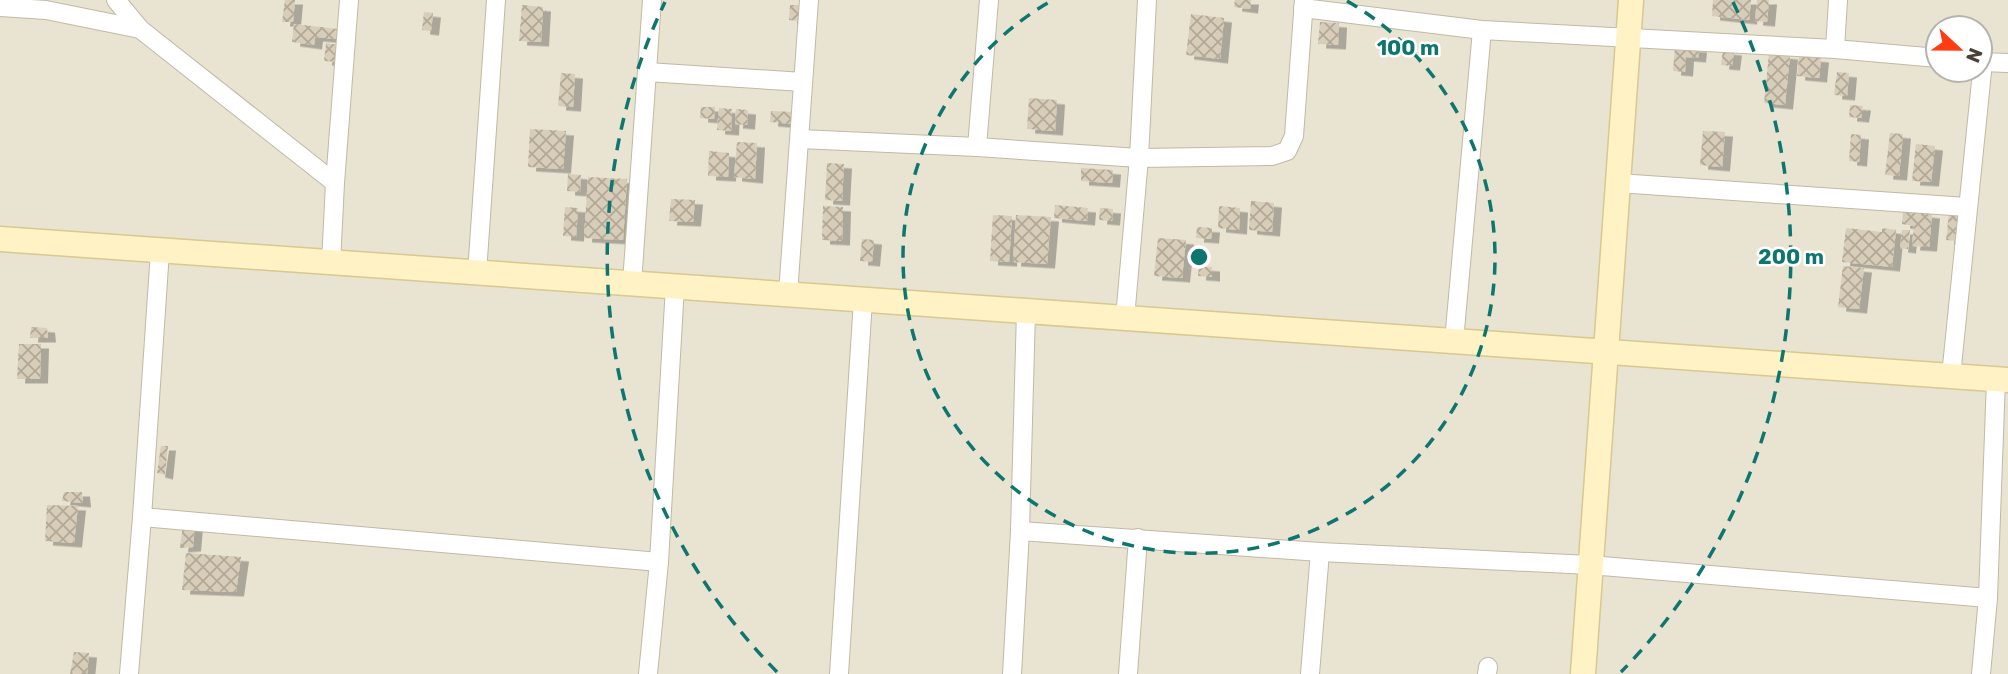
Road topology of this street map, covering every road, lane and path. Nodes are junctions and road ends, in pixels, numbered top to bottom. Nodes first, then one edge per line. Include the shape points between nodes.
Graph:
1 (116, 0) edge
2 (349, 0) edge
3 (496, 0) edge
4 (652, 0) edge
5 (809, 0) edge
6 (989, 0) edge
7 (1147, 0) edge
8 (1631, 0) edge
9 (1838, 0) edge
10 (1304, 4) edge
11 (0, 7) edge
12 (140, 29) junction
13 (1482, 30) junction
14 (1629, 36) junction
15 (1835, 49) junction
16 (1924, 57) edge
17 (647, 72) junction
18 (803, 82) junction
19 (1980, 84) edge
20 (800, 139) junction
21 (977, 147) junction
22 (1139, 158) junction
23 (335, 183) junction
24 (1618, 183) junction
25 (1967, 206) junction
26 (0, 239) edge
27 (160, 251) junction
28 (331, 262) junction
29 (477, 273) junction
30 (632, 284) junction
31 (675, 286) junction
32 (788, 294) junction
33 (863, 300) junction
34 (1026, 311) junction
35 (1125, 318) junction
36 (1454, 341) junction
37 (1606, 352) junction
38 (1951, 376) junction
39 (2002, 379) edge
40 (142, 517) junction
41 (1020, 531) junction
42 (1138, 538) junction
43 (1320, 552) junction
44 (659, 562) junction
45 (1590, 565) junction
46 (1988, 598) junction
47 (129, 674) edge
48 (648, 674) edge
49 (839, 674) edge
50 (1012, 674) edge
51 (1128, 674) edge
52 (1310, 674) edge
53 (1583, 674) edge
54 (1981, 674) edge

1 - 12 street
2 - 23 street
3 - 29 street
4 - 17 street
5 - 18 street
6 - 21 street
7 - 22 street
8 - 14 street
9 - 15 street
10 - 13 street
10 - 22 street via 1294,136 1287,151 1272,156
11 - 12 street via 46,10
12 - 23 street
13 - 14 street
13 - 36 street
14 - 15 street
14 - 24 street
15 - 16 street
17 - 18 street
17 - 30 street
18 - 20 street
19 - 25 street
20 - 21 street
20 - 32 street
21 - 22 street
22 - 35 street
23 - 28 street
24 - 25 street
24 - 37 street
25 - 38 street
26 - 27 street
27 - 28 street
27 - 40 street
28 - 29 street
29 - 30 street
30 - 31 street
31 - 32 street
31 - 44 street
32 - 33 street
33 - 34 street
33 - 49 street
34 - 35 street
34 - 41 street
35 - 36 street
36 - 37 street
37 - 38 street
37 - 45 street
38 - 39 street
39 - 46 street
40 - 44 street
40 - 47 street
41 - 42 street
41 - 50 street
42 - 43 street
42 - 51 street
43 - 45 street
43 - 52 street
44 - 48 street
45 - 46 street
45 - 53 street
46 - 54 street

